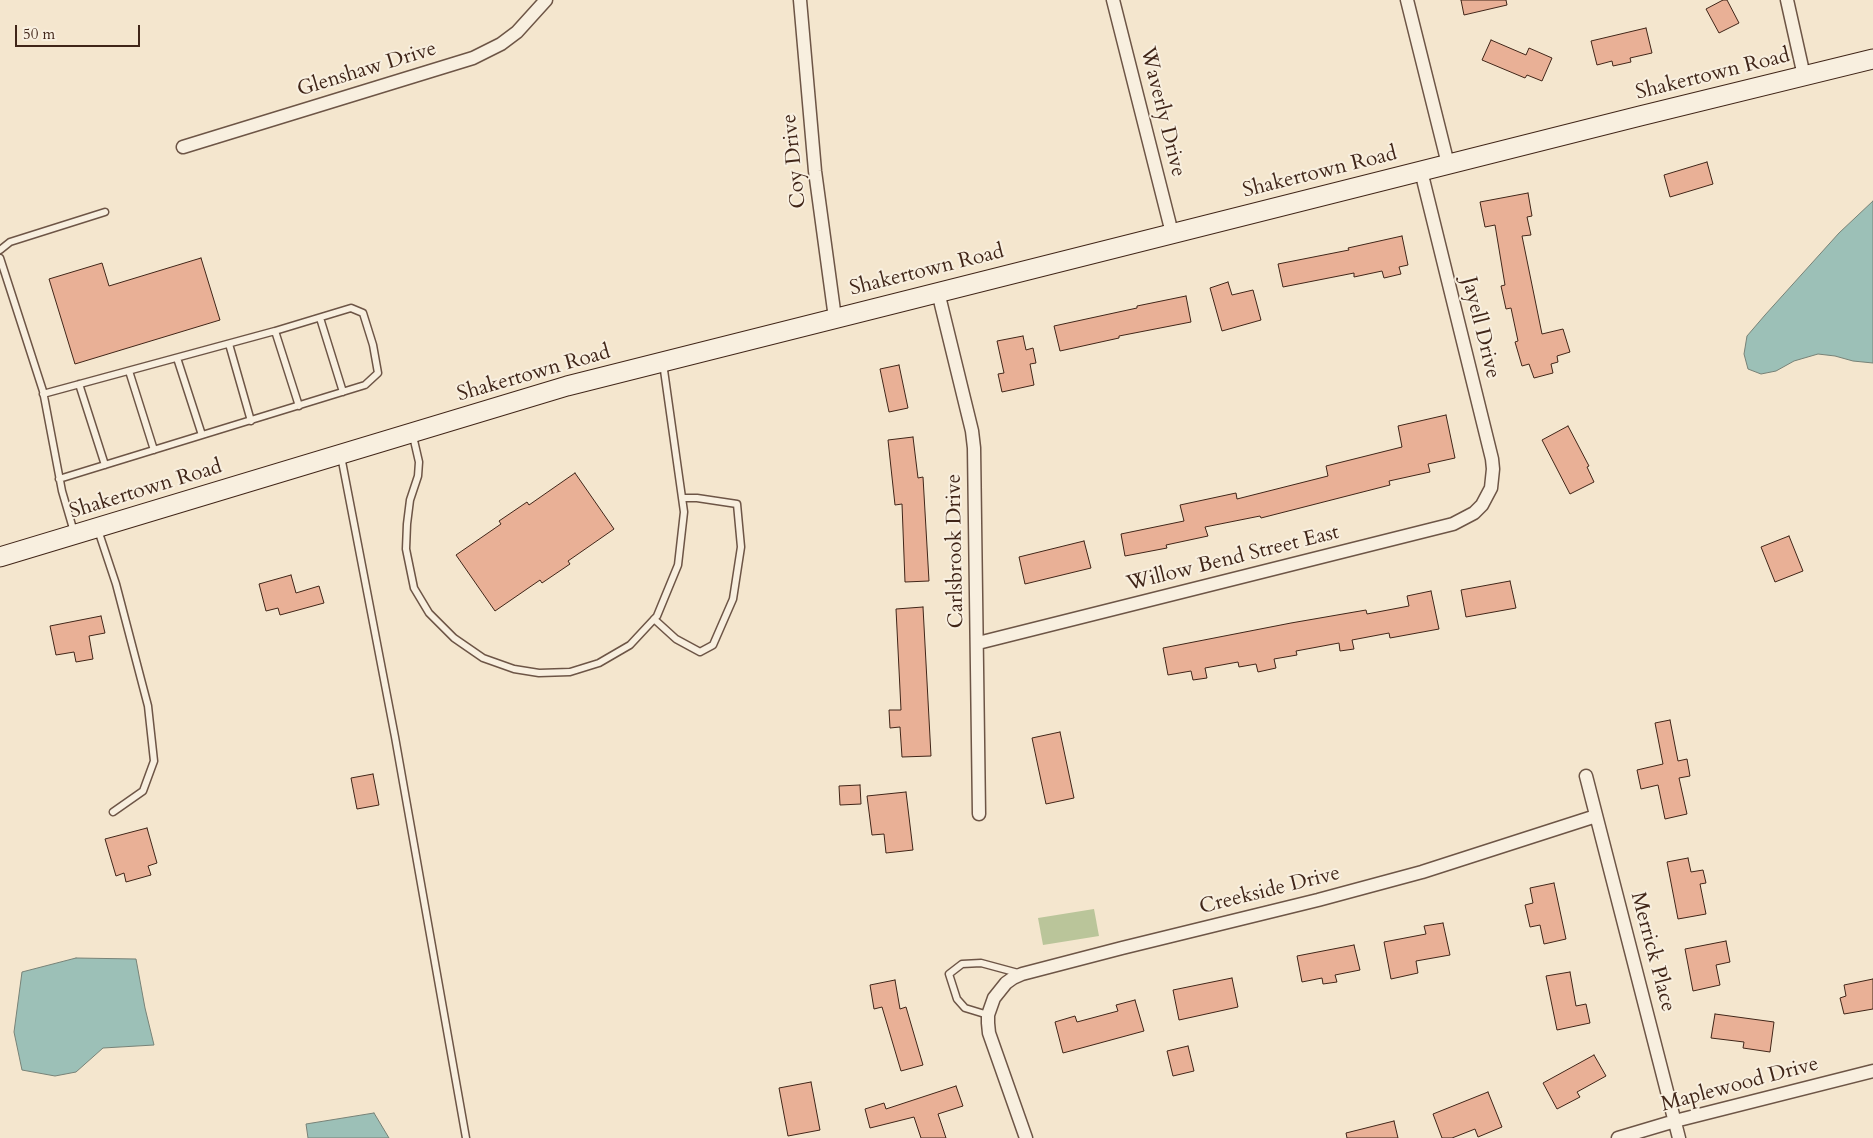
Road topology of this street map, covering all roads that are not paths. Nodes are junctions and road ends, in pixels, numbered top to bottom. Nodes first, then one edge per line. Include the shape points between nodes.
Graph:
1 (546, 0) edge
2 (800, 0) edge
3 (1113, 0) edge
4 (1407, 0) edge
5 (1787, 0) edge
6 (1873, 59) edge
7 (1804, 76) junction
8 (183, 147) dead end
9 (1448, 164) junction
10 (1421, 171) junction
11 (105, 212) dead end
12 (1172, 233) junction
13 (0, 250) edge
14 (0, 258) edge
15 (938, 292) junction
16 (320, 318) junction
17 (835, 318) junction
18 (275, 332) junction
19 (229, 344) junction
20 (177, 358) junction
21 (663, 362) junction
22 (129, 371) junction
23 (79, 384) junction
24 (343, 392) junction
25 (43, 394) junction
26 (299, 406) junction
27 (251, 421) junction
28 (412, 432) junction
29 (202, 435) junction
30 (154, 450) junction
31 (340, 454) junction
32 (105, 465) junction
33 (60, 479) junction
34 (1488, 496) joint
35 (682, 498) junction
36 (97, 528) junction
37 (75, 535) junction
38 (0, 557) edge
39 (654, 620) junction
40 (978, 642) junction
41 (1586, 776) dead end
42 (113, 812) dead end
43 (980, 814) dead end
44 (1596, 816) junction
45 (1022, 974) junction
46 (988, 1014) junction
47 (1873, 1071) edge
48 (1675, 1121) junction
49 (466, 1138) edge
50 (1026, 1138) edge
51 (1618, 1138) edge
52 (1679, 1138) edge

1 - 8 street, Glenshaw Drive via 517,32 474,58
2 - 17 street, Coy Drive via 816,171
3 - 12 street, Waverly Drive
4 - 9 street
5 - 7 street
6 - 7 street, Shakertown Road
7 - 9 street, Shakertown Road
9 - 10 street, Shakertown Road
10 - 12 street, Shakertown Road
10 - 34 street, Jayell Drive via 1492,459 1493,478
11 - 13 lane via 10,242
12 - 15 street, Shakertown Road
14 - 25 lane
15 - 17 street, Shakertown Road
15 - 40 street, Carlsbrook Drive via 974,448
16 - 18 lane
16 - 24 lane
16 - 24 lane via 351,308 363,313 373,345 378,373 366,385
17 - 21 street, Shakertown Road
18 - 19 lane
18 - 26 lane
19 - 20 lane
19 - 27 lane
20 - 22 lane
20 - 29 lane
21 - 28 street, Shakertown Road
21 - 35 lane
22 - 23 lane
22 - 30 lane
23 - 25 lane
23 - 32 lane
24 - 26 lane
25 - 33 lane
26 - 27 lane
27 - 29 lane
28 - 31 street, Shakertown Road
28 - 39 lane via 420,462 410,500 406,549 414,588 429,613 454,638 483,658 514,668 539,673 570,672 599,664 630,645
29 - 30 lane
30 - 32 lane
31 - 36 street, Shakertown Road
31 - 49 lane via 394,728
32 - 33 lane
33 - 37 lane
34 - 40 street, Willow Bend Street East via 1474,513 1453,524
35 - 39 lane via 684,512 678,565
35 - 39 lane via 736,504 741,546 733,599 713,646 700,652 676,639
36 - 37 street, Shakertown Road
36 - 42 lane via 116,584 148,706 154,760 143,791
37 - 38 street, Shakertown Road
40 - 43 street, Carlsbrook Drive
41 - 44 street, Merrick Place
44 - 45 street, Creekside Drive via 1422,872
44 - 48 street, Merrick Place
45 - 46 street, Creekside Drive via 999,990
45 - 46 lane via 981,963 962,964 949,974 957,999 966,1008
46 - 50 street, Creekside Drive via 989,1033
47 - 48 street, Maplewood Drive
48 - 51 street, Maplewood Drive
48 - 52 street, Merrick Place

